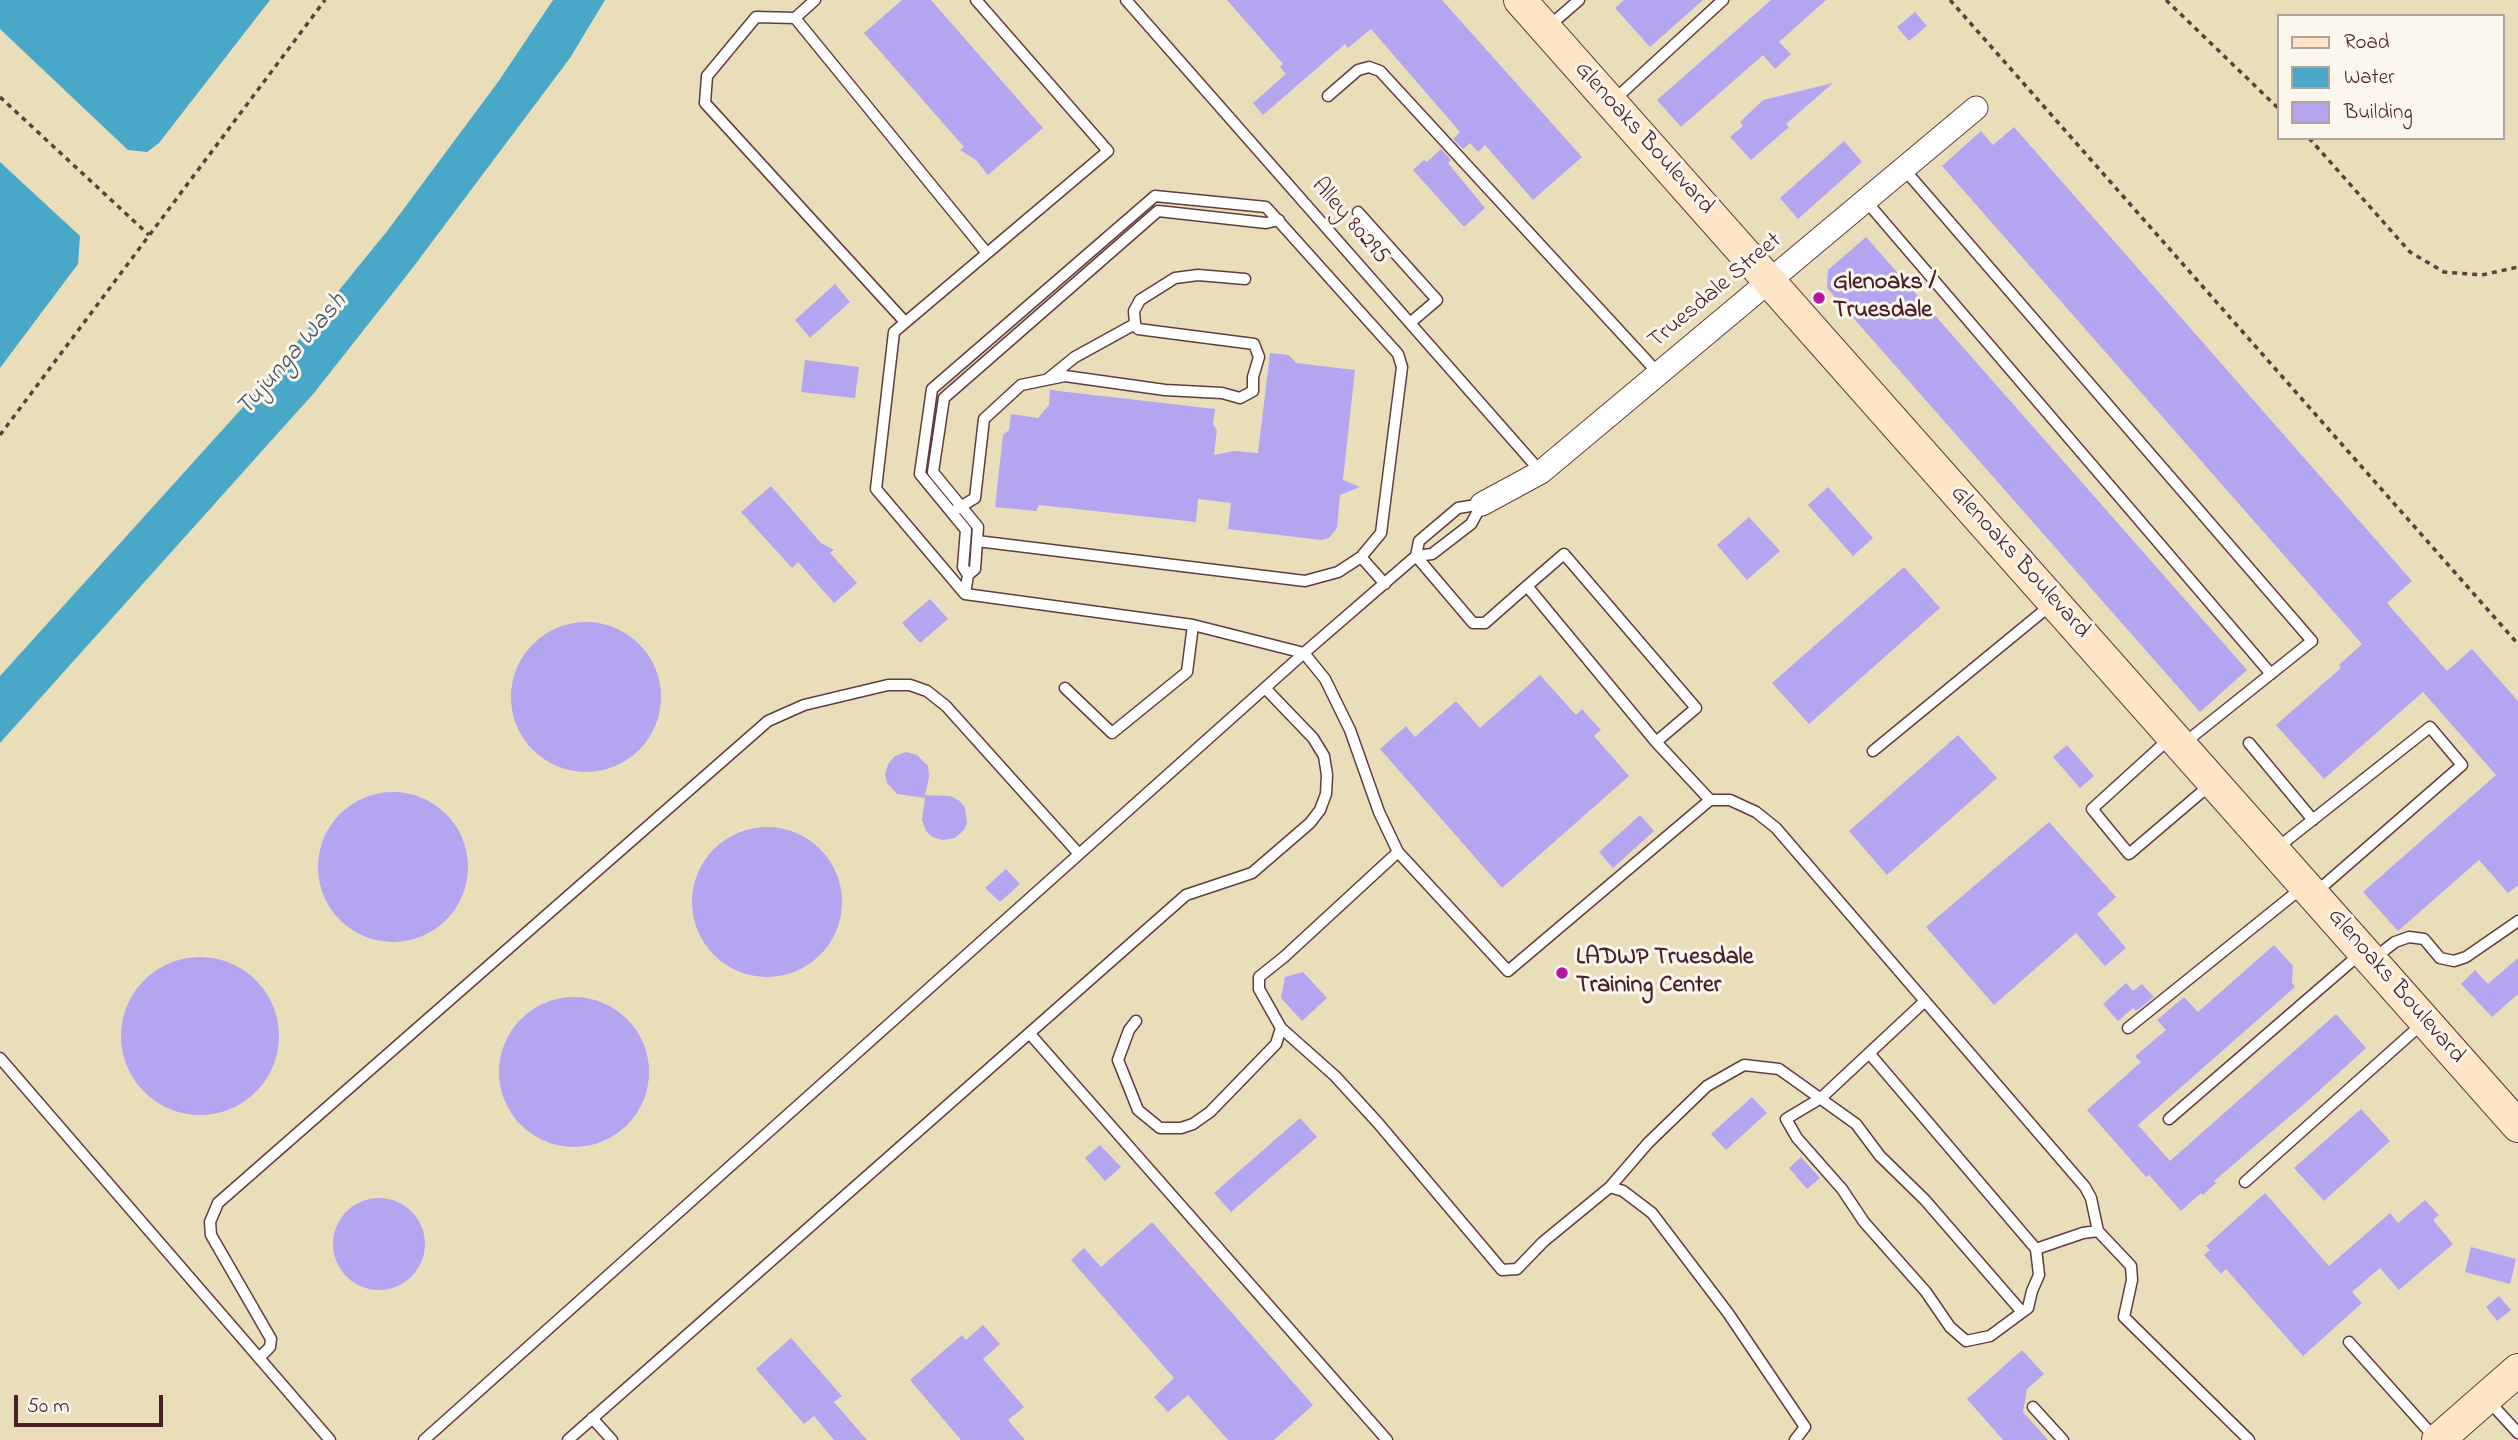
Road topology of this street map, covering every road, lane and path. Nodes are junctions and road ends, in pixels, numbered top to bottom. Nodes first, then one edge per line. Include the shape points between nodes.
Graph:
1 (325, 0) edge
2 (815, 0) edge
3 (976, 0) edge
4 (1126, 0) edge
5 (1520, 0) edge
6 (1579, 0) edge
7 (1723, 0) edge
8 (1950, 0) edge
9 (2166, 0) edge
10 (795, 18) junction
11 (1546, 29) junction
12 (1328, 96) dead end
13 (0, 97) edge
14 (1611, 103) junction
15 (2276, 106) edge
16 (1976, 108) dead end
17 (2311, 140) edge
18 (1904, 169) junction
19 (1866, 201) junction
20 (1358, 212) dead end
21 (149, 235) junction
22 (986, 252) junction
23 (2518, 267) edge
24 (1245, 279) dead end
25 (1770, 282) junction
26 (905, 322) junction
27 (1410, 323) junction
28 (1135, 324) junction
29 (1659, 374) junction
30 (1046, 380) junction
31 (0, 435) edge
32 (1541, 472) junction
33 (1482, 505) junction
34 (957, 510) junction
35 (977, 541) junction
36 (1416, 556) junction
37 (1361, 557) junction
38 (968, 575) junction
39 (1385, 584) junction
40 (1527, 586) junction
41 (965, 594) junction
42 (2054, 602) junction
43 (1193, 625) junction
44 (2518, 644) edge
45 (1304, 653) junction
46 (2271, 674) junction
47 (1065, 688) dead end
48 (1265, 688) junction
49 (2177, 741) junction
50 (1656, 742) junction
51 (2249, 744) dead end
52 (1873, 751) dead end
53 (2213, 782) junction
54 (1710, 800) junction
55 (2314, 820) junction
56 (2274, 851) junction
57 (1398, 852) junction
58 (1079, 854) junction
59 (2309, 890) junction
60 (2518, 921) edge
61 (2367, 956) junction
62 (1925, 1001) junction
63 (1136, 1021) dead end
64 (2425, 1021) junction
65 (1281, 1028) junction
66 (2128, 1028) dead end
67 (1030, 1034) junction
68 (1869, 1053) junction
69 (0, 1058) edge
70 (1821, 1098) junction
71 (2169, 1119) dead end
72 (2518, 1126) edge
73 (2245, 1182) dead end
74 (1610, 1187) junction
75 (2098, 1231) junction
76 (2036, 1250) junction
77 (2022, 1312) junction
78 (2349, 1342) dead end
79 (259, 1358) junction
80 (2518, 1370) edge
81 (2486, 1398) junction
82 (2034, 1407) dead end
83 (592, 1418) junction
84 (2518, 1433) edge
85 (330, 1440) edge
86 (424, 1440) edge
87 (568, 1440) edge
88 (612, 1440) edge
89 (1387, 1440) edge
90 (1795, 1440) edge
91 (2063, 1440) edge
92 (2249, 1440) edge
93 (2437, 1440) edge

1 - 21 path
2 - 10 lane
3 - 22 lane via 1108,151
4 - 27 lane, Alley 80295
5 - 11 main road, Glenoaks Boulevard
6 - 11 lane
7 - 14 lane
8 - 44 path
9 - 15 path
10 - 22 lane
10 - 26 lane via 755,17 707,76 705,103
11 - 14 main road, Glenoaks Boulevard
12 - 29 lane via 1358,70 1380,71
13 - 21 path
14 - 25 main road, Glenoaks Boulevard
16 - 18 street, Truesdale Street
17 - 23 path via 2410,252 2444,272 2482,275
18 - 19 street, Truesdale Street
18 - 46 lane via 2312,641
19 - 25 street, Truesdale Street
19 - 46 lane
20 - 27 lane via 1437,300
21 - 31 path
22 - 26 lane
24 - 28 lane via 1175,278 1140,300 1134,311
25 - 29 street, Truesdale Street
25 - 42 main road, Glenoaks Boulevard
26 - 41 lane via 894,332 876,489
27 - 32 lane, Alley 80295
28 - 30 lane via 1075,357
28 - 30 lane via 1138,330 1255,344 1259,357 1253,391 1240,398 1065,376
29 - 32 street, Truesdale Street
30 - 34 lane via 1021,385 984,419 975,498
32 - 33 street, Truesdale Street
33 - 36 lane via 1471,524 1432,554
33 - 36 lane via 1458,508 1419,541
34 - 35 lane via 978,527
34 - 37 lane via 920,474 932,389 1155,195 1266,207 1398,354 1402,367 1381,533
34 - 38 lane via 966,530 963,567
35 - 37 lane via 1306,581 1338,572
35 - 38 lane via 975,569
36 - 39 lane
36 - 40 lane via 1473,623 1485,623
37 - 39 lane
38 - 41 lane
39 - 45 lane
40 - 50 lane
40 - 50 lane via 1564,554 1696,708
41 - 43 lane
42 - 49 main road, Glenoaks Boulevard
42 - 52 lane
43 - 45 lane
43 - 47 lane via 1187,672 1112,733
45 - 48 lane
45 - 57 lane via 1325,679 1350,730
46 - 49 lane
48 - 58 lane
48 - 67 lane via 1324,756 1327,785 1320,810 1252,873 1186,895
49 - 53 main road, Glenoaks Boulevard
49 - 53 lane via 2092,809 2129,854
50 - 54 lane
51 - 55 lane
53 - 56 main road, Glenoaks Boulevard
54 - 57 lane via 1508,971
54 - 62 lane via 1730,800 1776,828
55 - 56 lane
55 - 59 lane via 2430,727 2462,765
56 - 59 main road, Glenoaks Boulevard
57 - 65 lane via 1259,977 1259,989
58 - 79 lane via 946,706 927,691 896,684 804,705 768,720 218,1203 210,1222 211,1235 271,1339 271,1347
58 - 86 lane
59 - 61 main road, Glenoaks Boulevard
59 - 66 lane
60 - 61 lane via 2454,961 2440,958 2424,939 2409,937
61 - 64 main road, Glenoaks Boulevard
61 - 71 lane
62 - 68 lane
62 - 75 lane via 2085,1187
63 - 65 lane via 1118,1060 1138,1110 1160,1128 1181,1128 1209,1112 1276,1044
64 - 72 main road, Glenoaks Boulevard
64 - 73 lane
65 - 74 lane via 1378,1123 1502,1270 1517,1269
67 - 83 lane
67 - 89 lane
68 - 70 lane
68 - 76 lane
69 - 79 lane
70 - 74 lane via 1779,1069 1744,1065 1707,1086
70 - 77 lane via 1856,1124
70 - 77 lane via 1786,1119 1797,1139 1950,1327 1966,1341 1990,1336
74 - 90 lane via 1652,1213 1728,1314 1805,1427
75 - 76 lane
75 - 92 lane via 2131,1266 2124,1317
76 - 77 lane via 2039,1275 2028,1308
78 - 93 lane
79 - 85 lane
80 - 81 main road
81 - 84 lane
81 - 93 main road
82 - 91 lane
83 - 87 lane
83 - 88 lane

